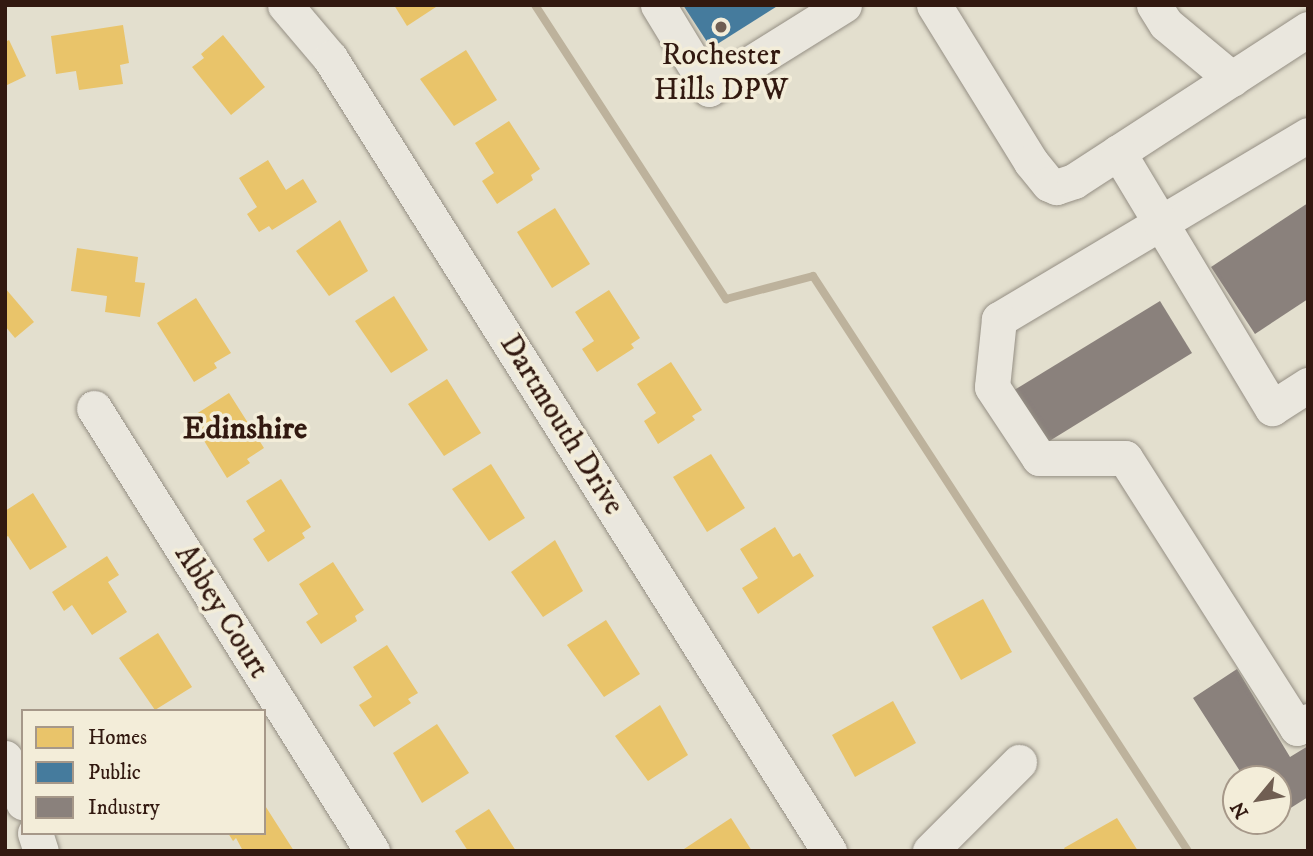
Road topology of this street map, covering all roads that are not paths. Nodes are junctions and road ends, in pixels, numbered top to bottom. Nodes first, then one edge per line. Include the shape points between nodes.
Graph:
1 (285, 5) edge
2 (659, 5) edge
3 (844, 5) edge
4 (934, 5) edge
5 (1154, 5) edge
6 (1303, 44) edge
7 (1231, 79) junction
8 (1308, 135) edge
9 (1118, 152) junction
10 (1160, 223) junction
11 (1308, 385) edge
12 (94, 408) dead end
13 (1308, 721) edge
14 (5, 758) edge
15 (1019, 762) dead end
16 (21, 797) edge
17 (372, 851) edge
18 (829, 851) edge
19 (930, 851) edge

1 - 18 street, Dartmouth Drive via 330,58
2 - 3 street via 709,89
4 - 9 street via 1049,184 1056,187 1074,181
5 - 7 street via 1166,24
6 - 7 street
7 - 9 street
8 - 10 street
9 - 10 street
10 - 11 street via 1272,408
10 - 13 street via 999,319 992,387 1039,458 1125,458 1297,728
12 - 17 street, Abbey Court
14 - 16 street
15 - 19 street

